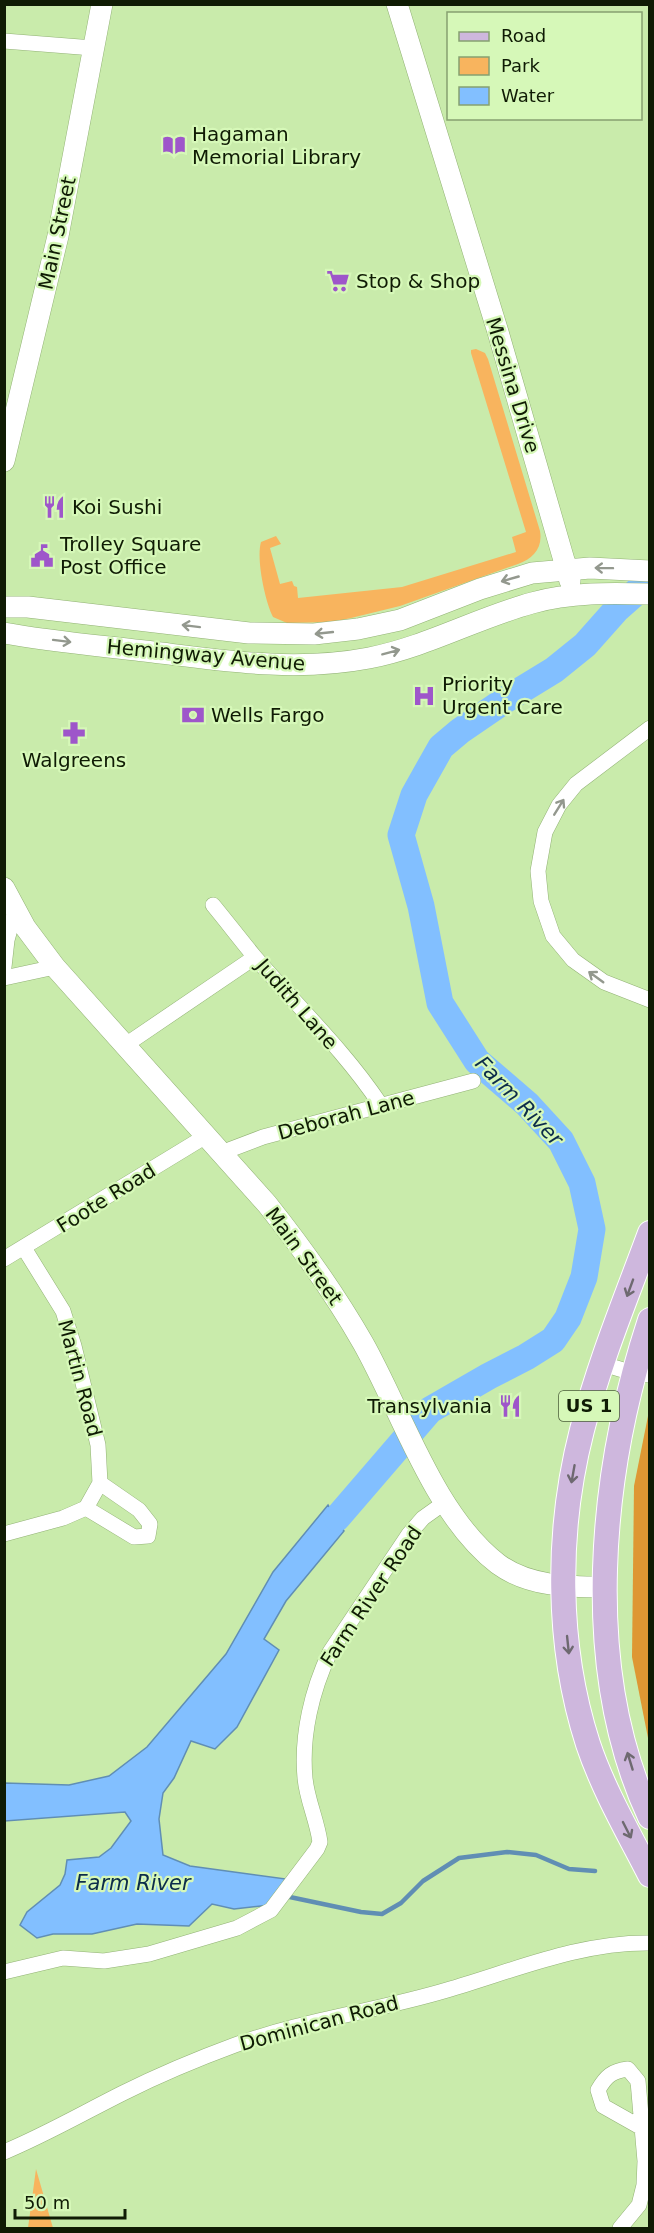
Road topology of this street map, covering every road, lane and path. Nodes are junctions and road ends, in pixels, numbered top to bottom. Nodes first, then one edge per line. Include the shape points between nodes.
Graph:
1 (102, 4) edge
2 (397, 4) edge
3 (4, 42) edge
4 (93, 48) junction
5 (4, 461) edge
6 (568, 568) junction
7 (645, 570) edge
8 (650, 594) edge
9 (573, 595) junction
10 (4, 607) edge
11 (4, 633) edge
12 (249, 633) junction
13 (249, 663) junction
14 (650, 728) edge
15 (4, 888) edge
16 (213, 905) dead end
17 (15, 910) junction
18 (255, 957) junction
19 (4, 967) edge
20 (55, 967) junction
21 (4, 978) edge
22 (650, 1000) edge
23 (124, 1046) junction
24 (473, 1081) dead end
25 (380, 1104) junction
26 (206, 1136) junction
27 (221, 1153) junction
28 (650, 1233) edge
29 (24, 1248) junction
30 (4, 1259) edge
31 (650, 1320) edge
32 (603, 1364) junction
33 (641, 1374) edge
34 (582, 1430) junction
35 (619, 1438) junction
36 (100, 1483) junction
37 (444, 1503) junction
38 (86, 1508) junction
39 (4, 1534) edge
40 (564, 1587) junction
41 (603, 1587) junction
42 (650, 1816) edge
43 (650, 1875) edge
44 (650, 1943) edge
45 (4, 1972) edge
46 (642, 2128) dead end
47 (4, 2152) edge
48 (620, 2229) edge

1 - 4 main road, Main Street
2 - 6 main road, Messina Drive
3 - 4 street
4 - 5 main road, Main Street via 58,236
7 -> 6 main road, Hemingway Avenue
6 - 9 main road, Messina Drive
6 -> 12 main road, Hemingway Avenue via 510,579 377,625 314,634
8 - 9 main road, Hemingway Avenue
13 -> 9 main road, Hemingway Avenue via 311,666 371,657 531,603
12 -> 10 main road, Hemingway Avenue
11 -> 13 main road, Hemingway Avenue
12 - 13 main road
22 -> 14 street via 604,982 573,960 553,936 541,901 538,871 545,832 559,805 576,784
15 - 17 main road, Main Street
16 - 18 street, Judith Lane
17 - 19 street
17 - 20 main road, Main Street
18 - 23 street
18 - 25 street, Judith Lane via 309,1015
20 - 21 street
20 - 23 main road, Main Street
23 - 26 main road, Main Street
24 - 25 street, Deborah Lane
25 - 27 street, Deborah Lane
26 - 27 main road, Main Street
26 - 29 street, Foote Road
27 - 37 main road, Main Street via 267,1204 317,1270 363,1344
28 -> 32 main road, US 1
29 - 30 street, Foote Road
29 - 36 street, Martin Road via 63,1311 98,1445
31 - 33 main road, US 1
32 - 33 street
32 - 34 main road, US 1
33 - 35 main road, US 1
34 - 35 main road
34 -> 40 main road, US 1 via 565,1539
35 - 41 main road, US 1
36 - 38 street
36 - 38 street via 139,1510 150,1524 148,1536 134,1538
37 - 40 main road, Main Street via 470,1537 499,1564 524,1577
37 - 45 street, Farm River Road via 409,1534 321,1671 305,1748 305,1779 320,1842 271,1910 252,1922 205,1939 149,1954 104,1960 63,1958
38 - 39 street
40 - 41 main road, Main Street
40 -> 43 main road, US 1 via 570,1660 588,1744
42 -> 41 main road, US 1 via 621,1734 604,1626
44 - 47 street, Dominican Road via 566,1954 444,1991 237,2044 170,2071
46 - 48 street via 644,2185 639,2205

